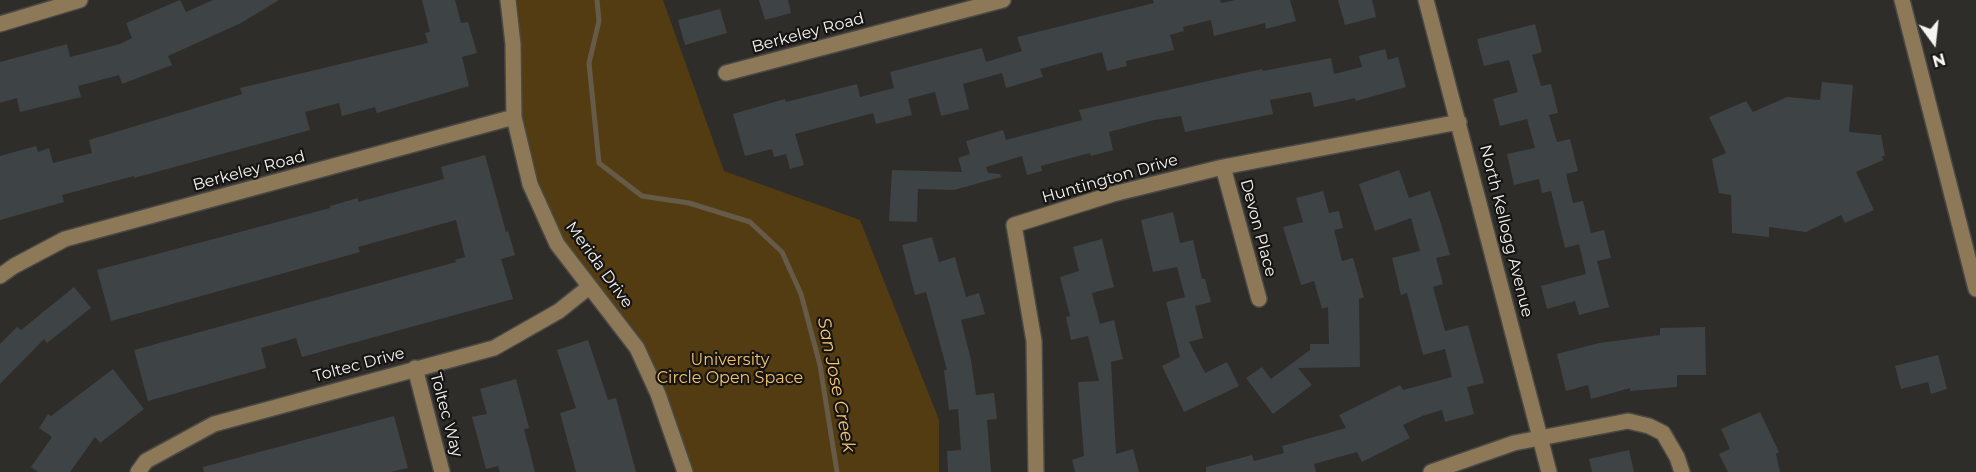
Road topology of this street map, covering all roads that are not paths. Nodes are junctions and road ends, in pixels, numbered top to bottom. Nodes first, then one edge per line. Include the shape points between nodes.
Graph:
1 (80, 0) edge
2 (508, 0) edge
3 (1003, 0) edge
4 (1426, 0) edge
5 (1902, 0) edge
6 (0, 24) edge
7 (726, 73) dead end
8 (514, 117) junction
9 (1459, 122) junction
10 (1223, 166) junction
11 (0, 276) edge
12 (589, 287) junction
13 (1976, 289) edge
14 (1259, 299) dead end
15 (415, 368) junction
16 (1540, 438) junction
17 (138, 472) edge
18 (442, 472) edge
19 (685, 472) edge
20 (1036, 472) edge
21 (1431, 472) edge
22 (1549, 472) edge
23 (1682, 472) edge

1 - 6 street
2 - 8 street, Merida Drive
3 - 7 street, Berkeley Road
4 - 9 street, North Kellogg Avenue
5 - 13 street
8 - 11 street, Berkeley Road via 65,239
8 - 12 street, Merida Drive via 530,184 557,244
9 - 10 street, Huntington Drive
9 - 16 street, North Kellogg Avenue
10 - 14 street, Devon Place
10 - 20 street, Huntington Drive via 1014,225 1034,341
12 - 15 street, Toltec Drive via 559,311 494,348
12 - 19 street, Merida Drive via 637,348
15 - 17 street, Toltec Drive via 214,424 146,461
15 - 18 street, Toltec Way
16 - 21 street
16 - 22 street, North Kellogg Avenue
16 - 23 street via 1628,422 1649,426 1663,433

